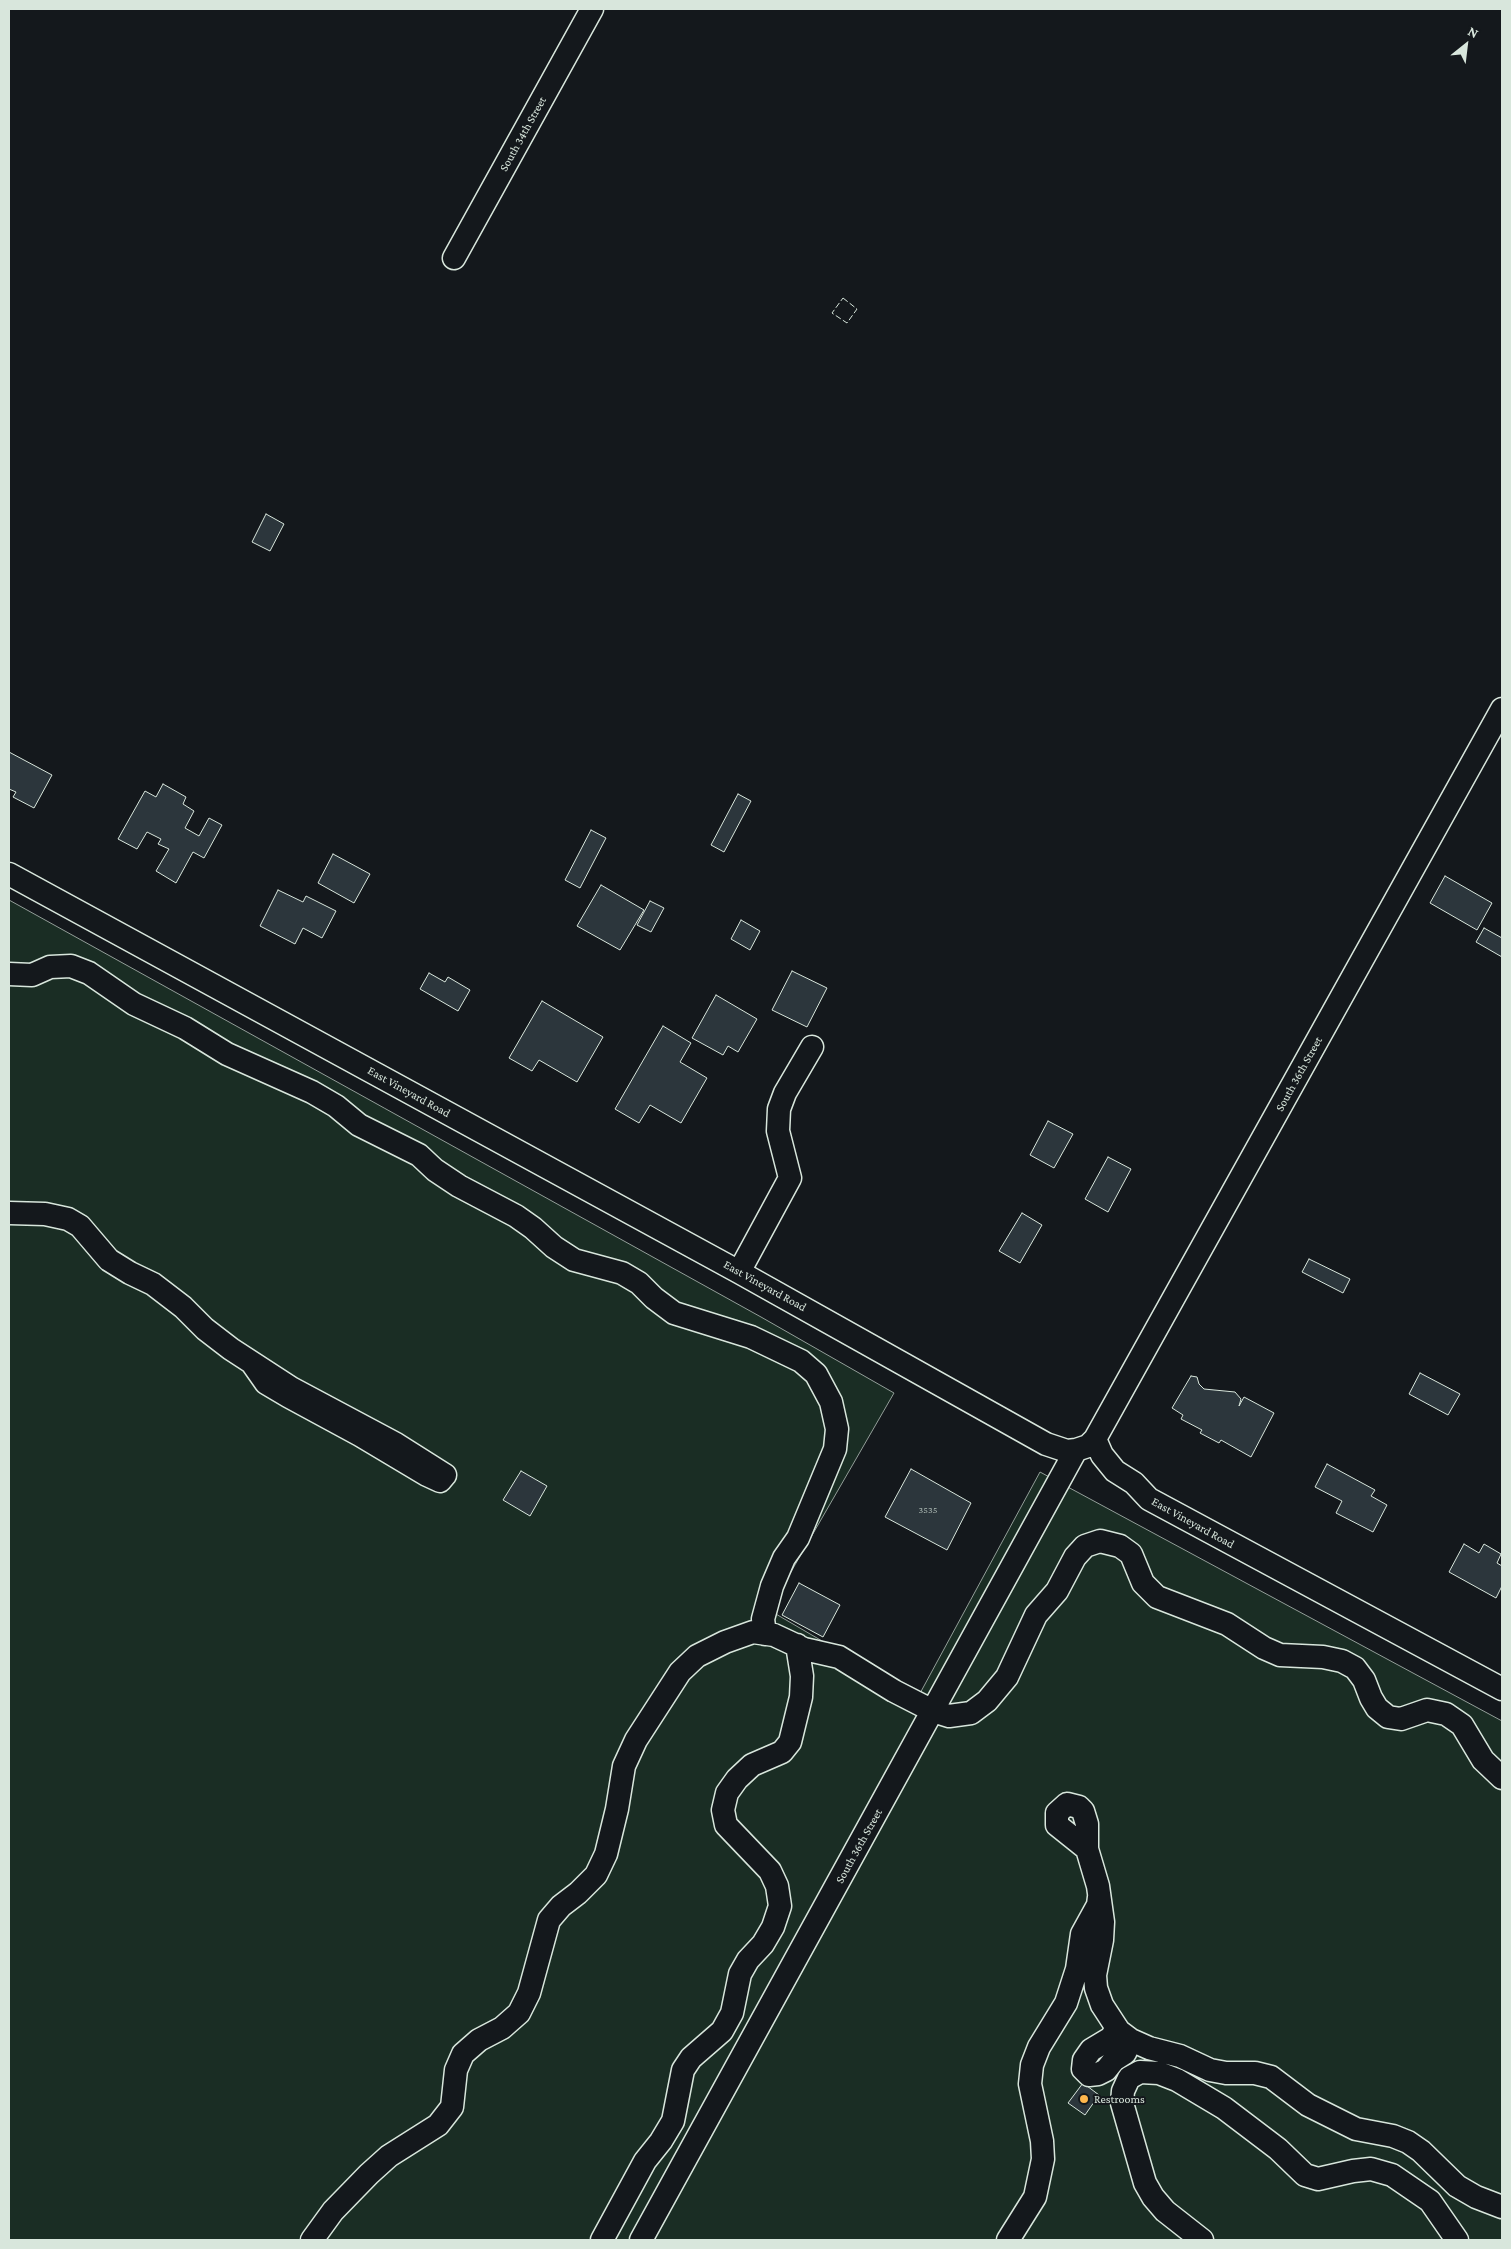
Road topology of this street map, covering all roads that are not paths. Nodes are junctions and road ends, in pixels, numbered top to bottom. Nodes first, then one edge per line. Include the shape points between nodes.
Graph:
1 (592, 9) edge
2 (454, 258) dead end
3 (1502, 709) edge
4 (9, 874) edge
5 (9, 974) edge
6 (812, 1047) dead end
7 (9, 1213) edge
8 (739, 1272) junction
9 (252, 1363) junction
10 (1095, 1439) junction
11 (1076, 1450) junction
12 (765, 1634) junction
13 (797, 1645) junction
14 (1502, 1689) edge
15 (933, 1711) junction
16 (1502, 1778) edge
17 (1087, 1849) dead end
18 (1099, 1892) junction
19 (1502, 2207) edge
20 (312, 2240) edge
21 (602, 2240) edge
22 (641, 2240) edge
23 (1008, 2240) edge
24 (1202, 2240) edge
25 (1456, 2240) edge

1 - 2 street, South 34th Street
3 - 10 street, South 36th Street
4 - 8 street, East Vineyard Road
5 - 12 street via 32,975 50,967 70,966 89,973 134,1004 185,1028 227,1054 312,1092 359,1125 419,1155 459,1186 516,1216 574,1260 622,1273 674,1313 751,1337 801,1361 816,1374 830,1402 837,1428 835,1449 798,1538 784,1558 772,1586 763,1619
6 - 8 street via 784,1093 779,1109 778,1131 790,1178
7 - 9 street via 45,1214 68,1219 80,1226 109,1260 153,1284 205,1329
8 - 11 street, East Vineyard Road via 1046,1444
9 - 9 street via 266,1383 288,1396 427,1475 440,1481 445,1475
10 - 11 street via 1088,1446
10 - 14 street, East Vineyard Road via 1114,1471 1134,1483 1148,1499
11 - 15 street, South 36th Street
12 - 13 street
12 - 20 street via 753,1632 726,1642 697,1656 680,1672 636,1740 624,1766 606,1854 596,1875 560,1906 549,1920 529,1993 519,2013 463,2054 456,2070 452,2107 438,2125 382,2162 333,2211
13 - 15 street via 838,1657
13 - 21 street via 802,1676 801,1697 790,1742 782,1752 752,1765 737,1779 727,1793 723,1810 726,1825 770,1871 777,1886 780,1906 763,1944 740,1974 732,2013 722,2031 691,2058 683,2070 673,2121 644,2161
15 - 16 street via 949,1716 971,1713 987,1701 1007,1677 1036,1615 1058,1591 1075,1557 1085,1546 1100,1541 1120,1546 1131,1554 1143,1584 1157,1598 1227,1624 1280,1655 1323,1657 1355,1668 1377,1708 1388,1717 1401,1718 1427,1710 1446,1714 1462,1725 1484,1760
15 - 22 street, South 36th Street
17 - 18 street
18 - 19 street via 1103,1922 1094,1975 1096,1988 1102,2005 1124,2034 1149,2048 1180,2056 1210,2070 1271,2077 1308,2105 1356,2129 1408,2142 1457,2186
18 - 23 street via 1098,1905 1082,1934 1075,1977 1066,2003 1039,2047 1032,2065 1030,2084 1043,2159 1035,2197
24 - 25 street via 1165,2211 1145,2183 1122,2103 1123,2090 1129,2078 1140,2072 1159,2073 1177,2080 1224,2108 1278,2149 1305,2175 1318,2179 1371,2169 1392,2175 1430,2201

